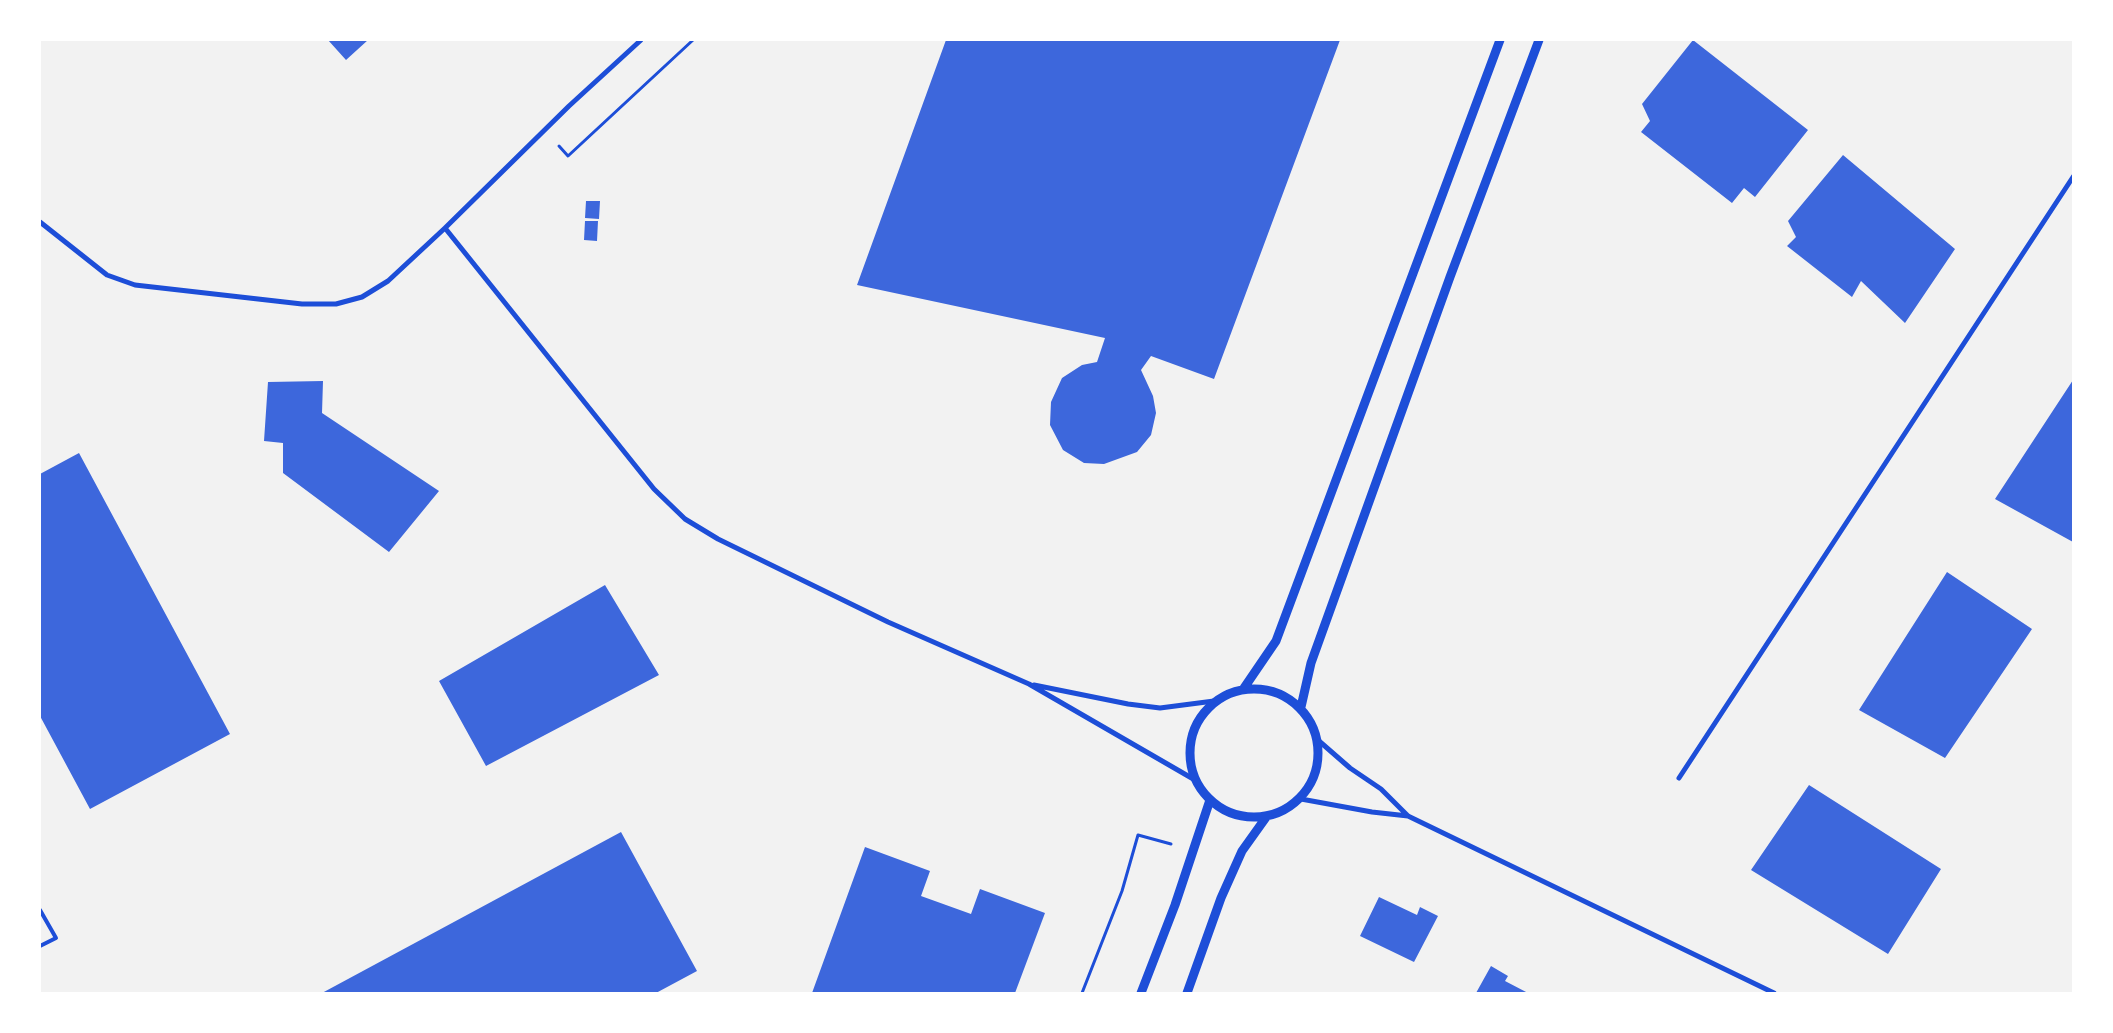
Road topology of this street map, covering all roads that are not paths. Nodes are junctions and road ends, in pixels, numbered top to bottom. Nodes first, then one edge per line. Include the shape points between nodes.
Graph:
1 (641, 40) edge
2 (1500, 40) edge
3 (1539, 40) edge
4 (2073, 177) edge
5 (40, 222) edge
6 (445, 228) junction
7 (1029, 684) junction
8 (1244, 688) junction
9 (1214, 701) junction
10 (1301, 707) junction
11 (1318, 741) junction
12 (1679, 778) dead end
13 (1194, 780) junction
14 (1301, 798) junction
15 (1210, 800) junction
16 (1267, 816) junction
17 (1408, 816) junction
18 (40, 910) edge
19 (40, 946) edge
20 (1141, 993) edge
21 (1187, 993) edge
22 (1774, 993) edge

1 - 6 street
2 - 8 street via 1276,641
3 - 10 street via 1311,663
4 - 12 street
5 - 6 street via 107,275 136,285 302,304 336,304 362,297 388,281
6 - 7 street via 654,488 685,519 718,539 888,622
7 - 9 street via 1160,708
7 - 13 street
8 - 9 street
8 - 10 street via 1275,690
9 - 13 street via 1198,718 1193,731 1189,753
10 - 11 street via 1311,719
11 - 14 street via 1316,772
11 - 17 street via 1381,790
13 - 15 street
14 - 16 street via 1288,808
14 - 17 street
15 - 16 street via 1232,814 1254,818
15 - 20 street
16 - 21 street via 1242,851 1221,898
17 - 22 street
18 - 19 lane via 56,938

